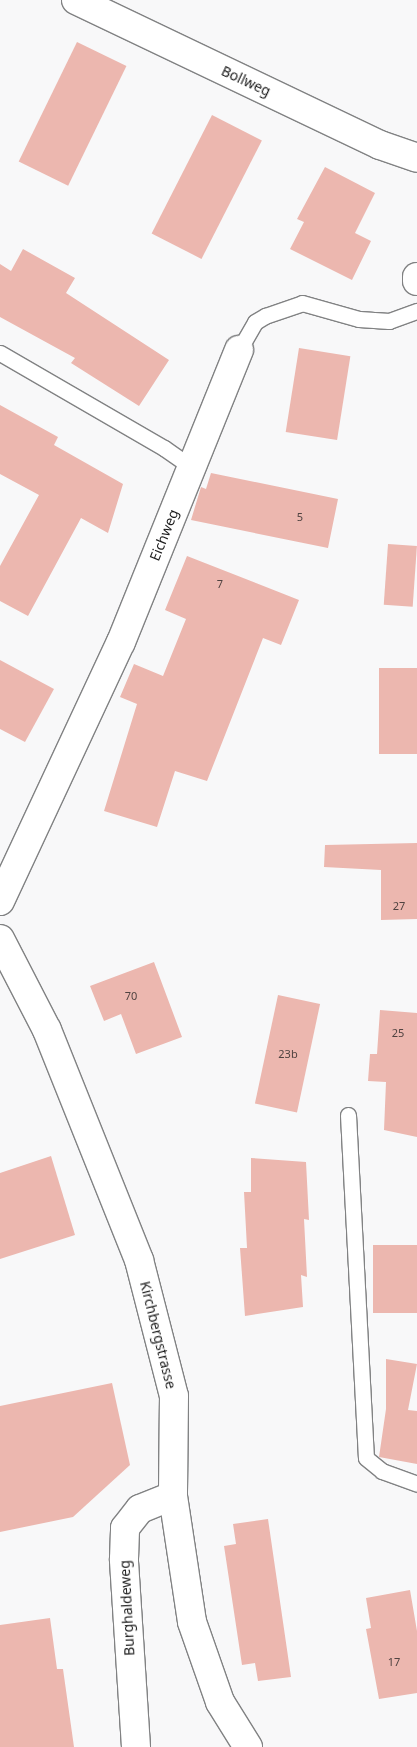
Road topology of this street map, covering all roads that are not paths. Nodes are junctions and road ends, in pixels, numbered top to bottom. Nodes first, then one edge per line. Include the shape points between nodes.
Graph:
1 (76, 0) edge
2 (417, 158) edge
3 (417, 276) edge
4 (417, 280) edge
5 (417, 311) edge
6 (239, 350) joint
7 (0, 352) edge
8 (192, 467) junction
9 (0, 902) edge
10 (0, 939) edge
11 (348, 1115) dead end
12 (417, 1484) edge
13 (173, 1496) junction
14 (136, 1747) edge
15 (248, 1747) edge

1 - 2 street, Bollweg via 380,145
3 - 4 street
5 - 6 lane, Eichweg via 389,321 359,319 302,303 255,322
6 - 8 street, Eichweg
7 - 8 lane
8 - 9 street, Eichweg via 121,642
10 - 13 street, Kirchbergstrasse via 47,1030 140,1260 174,1396
11 - 12 lane via 366,1458 382,1471
13 - 14 street, Burghaldeweg via 140,1509 125,1528 124,1559
13 - 15 street, Kirchbergstrasse via 192,1622 220,1702

